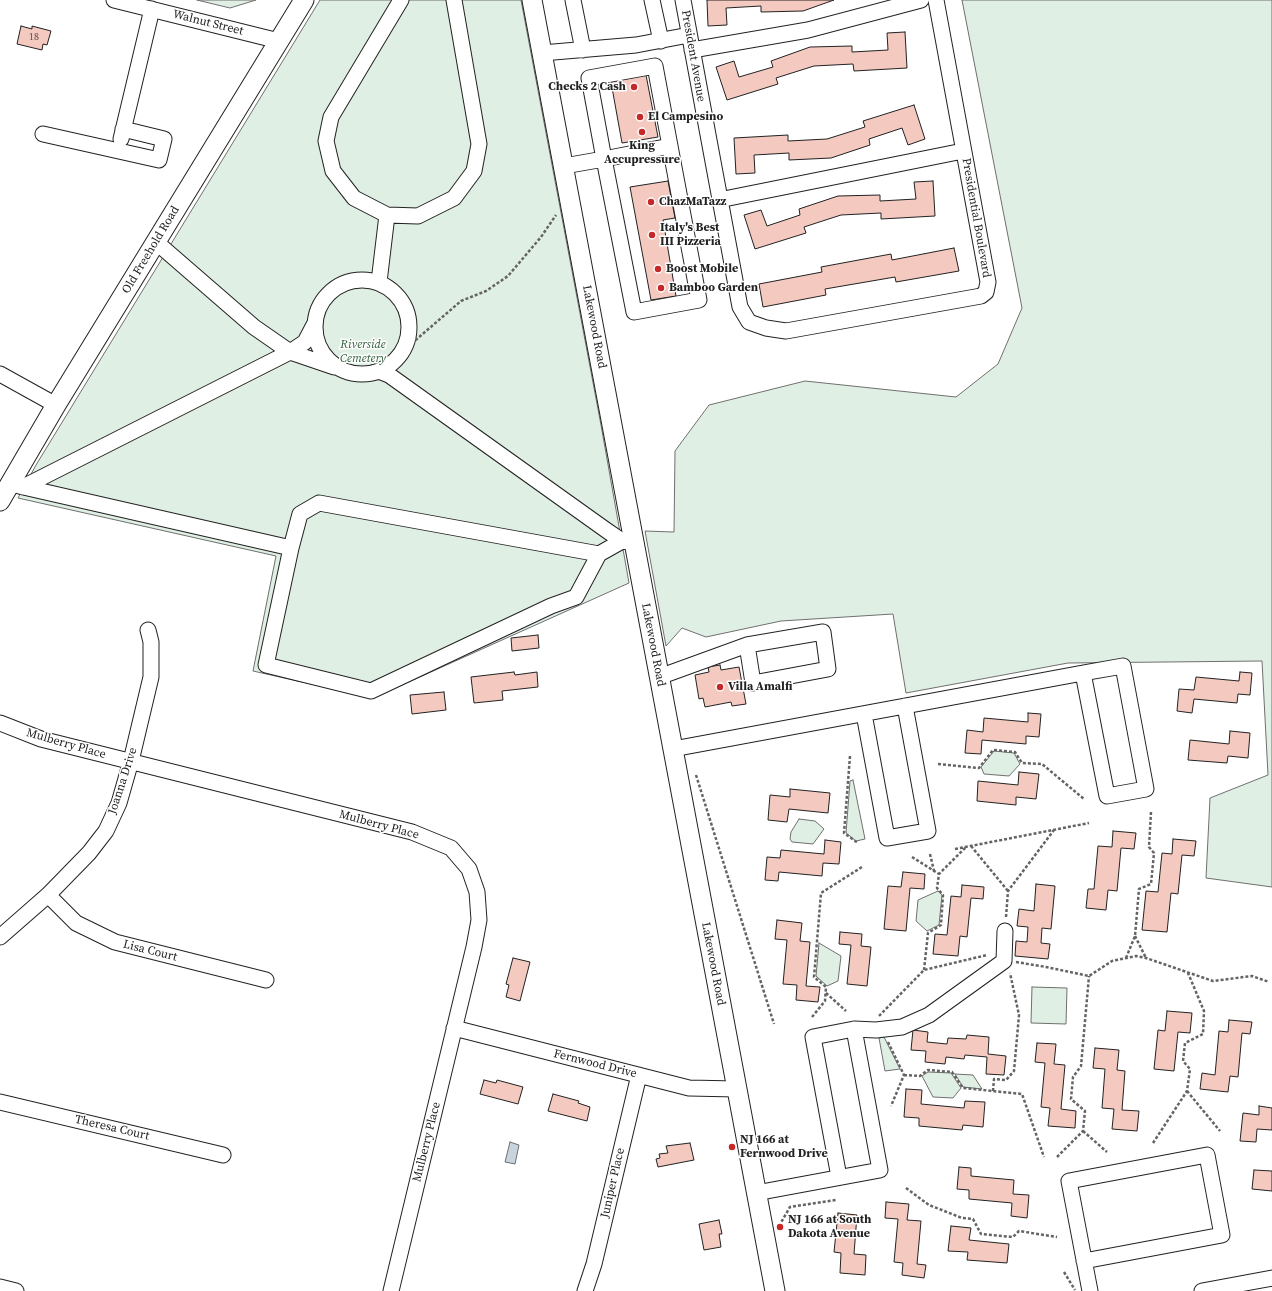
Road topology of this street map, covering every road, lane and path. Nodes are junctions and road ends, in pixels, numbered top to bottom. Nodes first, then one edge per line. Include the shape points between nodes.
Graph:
1 (114, 0) edge
2 (304, 0) edge
3 (401, 0) edge
4 (454, 0) edge
5 (532, 0) edge
6 (573, 0) edge
7 (652, 0) edge
8 (683, 0) edge
9 (921, 0) edge
10 (936, 0) edge
11 (152, 9) junction
12 (689, 35) junction
13 (661, 40) junction
14 (279, 41) junction
15 (583, 50) junction
16 (692, 50) junction
17 (542, 53) junction
18 (123, 129) junction
19 (43, 134) dead end
20 (670, 146) junction
21 (118, 151) junction
22 (963, 151) junction
23 (604, 159) junction
24 (564, 166) junction
25 (569, 195) junction
26 (719, 200) junction
27 (387, 215) junction
28 (156, 242) junction
29 (379, 282) junction
30 (749, 322) joint
31 (315, 323) junction
32 (404, 350) junction
33 (290, 352) junction
34 (379, 371) junction
35 (348, 372) junction
36 (0, 374) edge
37 (56, 405) junction
38 (16, 485) junction
39 (0, 501) edge
40 (628, 541) junction
41 (291, 548) junction
42 (599, 554) junction
43 (148, 630) dead end
44 (747, 646) junction
45 (1083, 673) junction
46 (659, 677) junction
47 (904, 706) junction
48 (864, 714) junction
49 (0, 723) edge
50 (673, 749) junction
51 (850, 756) dead end
52 (131, 761) junction
53 (938, 764) dead end
54 (695, 772) dead end
55 (1084, 799) dead end
56 (1151, 812) dead end
57 (1089, 823) dead end
58 (1055, 830) junction
59 (858, 843) dead end
60 (971, 846) junction
61 (966, 847) junction
62 (955, 849) dead end
63 (930, 854) dead end
64 (912, 857) dead end
65 (862, 867) dead end
66 (934, 871) junction
67 (939, 874) junction
68 (1008, 891) junction
69 (48, 895) junction
70 (1005, 931) joint
71 (1134, 936) junction
72 (0, 937) edge
73 (1126, 958) junction
74 (1146, 958) junction
75 (1004, 961) junction
76 (924, 970) junction
77 (1188, 973) junction
78 (1089, 976) junction
79 (266, 980) dead end
80 (1269, 982) dead end
81 (825, 992) junction
82 (846, 1011) dead end
83 (812, 1017) dead end
84 (774, 1024) dead end
85 (876, 1026) junction
86 (454, 1028) junction
87 (854, 1030) junction
88 (904, 1074) junction
89 (639, 1075) junction
90 (736, 1089) junction
91 (993, 1091) junction
92 (1187, 1091) junction
93 (0, 1102) edge
94 (891, 1106) dead end
95 (1083, 1131) junction
96 (1220, 1131) dead end
97 (1153, 1143) dead end
98 (1107, 1152) dead end
99 (223, 1155) dead end
100 (1044, 1156) dead end
101 (1057, 1156) dead end
102 (839, 1177) junction
103 (906, 1188) dead end
104 (756, 1193) junction
105 (836, 1200) dead end
106 (778, 1227) dead end
107 (1057, 1237) dead end
108 (1084, 1261) junction
109 (1064, 1272) dead end
110 (1272, 1278) edge
111 (0, 1287) edge
112 (1236, 1288) edge
113 (16, 1291) edge
114 (391, 1291) edge
115 (585, 1291) edge
116 (774, 1291) edge
117 (1075, 1291) edge
118 (1090, 1291) edge
119 (1202, 1291) edge

1 - 11 street, Walnut Street
2 - 14 main road, Old Freehold Road
3 - 27 street via 331,116 326,141 333,171 354,198
4 - 27 street via 479,144 474,171 454,198 418,216
5 - 17 main road, Lakewood Road
6 - 15 street
7 - 13 street
8 - 12 street, President Avenue
9 - 16 street via 808,30
10 - 22 street, Presidential Boulevard
11 - 14 street, Walnut Street
11 - 18 street
12 - 13 street
12 - 16 street, President Avenue
13 - 15 street
14 - 28 main road, Old Freehold Road
15 - 17 street
16 - 26 street, President Avenue
17 - 24 main road, Lakewood Road
18 - 21 street
18 - 21 street via 164,139 159,160
19 - 21 street
20 - 23 street
20 - 23 street via 655,66 589,78
20 - 23 street via 699,300 634,312
22 - 26 street
22 - 30 street, Presidential Boulevard via 988,282 986,292 981,296 786,331
23 - 24 street
24 - 25 main road, Lakewood Road
25 - 32 path via 541,237 508,276 486,291 461,301
25 - 40 main road, Lakewood Road
26 - 30 street, President Avenue via 740,307
27 - 29 street
28 - 33 street via 254,327
28 - 37 main road, Old Freehold Road
29 - 31 street via 363,279 349,281 336,287 318,309
29 - 32 street via 393,291 404,303 409,319 409,335
31 - 33 street via 305,342
31 - 35 street via 319,346 326,357 334,365
32 - 34 street via 393,363
33 - 35 street
33 - 38 street
34 - 35 street via 364,374
34 - 40 street via 389,375
36 - 37 street
37 - 38 main road, Old Freehold Road
38 - 39 main road, Old Freehold Road
38 - 41 street
40 - 42 street
40 - 46 main road, Lakewood Road
41 - 42 street via 300,514 319,503
41 - 42 street via 266,665 371,691 551,606 576,597
43 - 52 street, Joanna Drive via 151,642 151,677
44 - 44 street via 823,632 828,669 753,683
44 - 46 street
45 - 45 street via 1123,666 1146,789 1107,796
45 - 47 street
46 - 50 main road, Lakewood Road
47 - 48 street
47 - 48 street via 928,830 921,832 888,838
48 - 50 street
49 - 52 street, Mulberry Place via 41,739
50 - 90 main road, Lakewood Road
51 - 59 path via 844,833
52 - 69 street, Joanna Drive via 119,803 106,831 89,853
52 - 86 street, Mulberry Place via 412,832 451,848 469,869 477,892 479,920
53 - 55 path via 979,768 993,750 1015,752 1022,763 1042,764
54 - 84 path
56 - 71 path via 1150,847 1154,853 1151,884 1139,889
57 - 58 path
58 - 60 path
58 - 68 path
60 - 61 path
60 - 68 path
61 - 62 path
61 - 67 path
63 - 66 path
64 - 66 path
65 - 81 path via 821,893 814,976 826,987
66 - 67 path
67 - 76 path via 937,888 944,895 941,925 928,933
68 - 70 path
69 - 72 street, Joanna Drive
69 - 79 street, Lisa Court via 76,923 115,942
70 - 75 street
71 - 73 path
71 - 74 path
73 - 74 path
73 - 78 path via 1112,961
74 - 77 path
75 - 76 path via 989,955
75 - 78 path
75 - 85 street via 929,1015 902,1027
75 - 91 path via 1009,968 1019,1015 1014,1071 1006,1080 994,1079
76 - 85 path
77 - 80 path via 1213,981 1252,976
77 - 92 path via 1204,1011 1202,1034 1185,1043 1183,1061 1190,1069
78 - 95 path via 1081,1066 1073,1077 1071,1099 1085,1111
81 - 82 path
81 - 83 path via 825,1001
85 - 87 street
85 - 88 path via 886,1037
86 - 89 street, Fernwood Drive
86 - 114 street, Mulberry Place
87 - 102 street via 880,1170
87 - 102 street via 813,1037
88 - 91 path via 920,1076 928,1070 952,1072 963,1088
88 - 94 path
89 - 90 street, Fernwood Drive via 689,1088
89 - 115 street, Juniper Place via 594,1264
90 - 104 main road, Lakewood Road
91 - 100 path via 1022,1094
92 - 96 path
92 - 97 path
93 - 99 street, Theresa Court
95 - 98 path
95 - 101 path
102 - 104 street
103 - 107 path via 929,1205 962,1218 973,1219 980,1234 1013,1237 1019,1232
104 - 116 main road, Lakewood Road
105 - 106 path via 790,1207
108 - 108 street via 1069,1181 1207,1155 1222,1235
108 - 118 street
109 - 117 path
110 - 112 street
111 - 113 street
112 - 119 street

